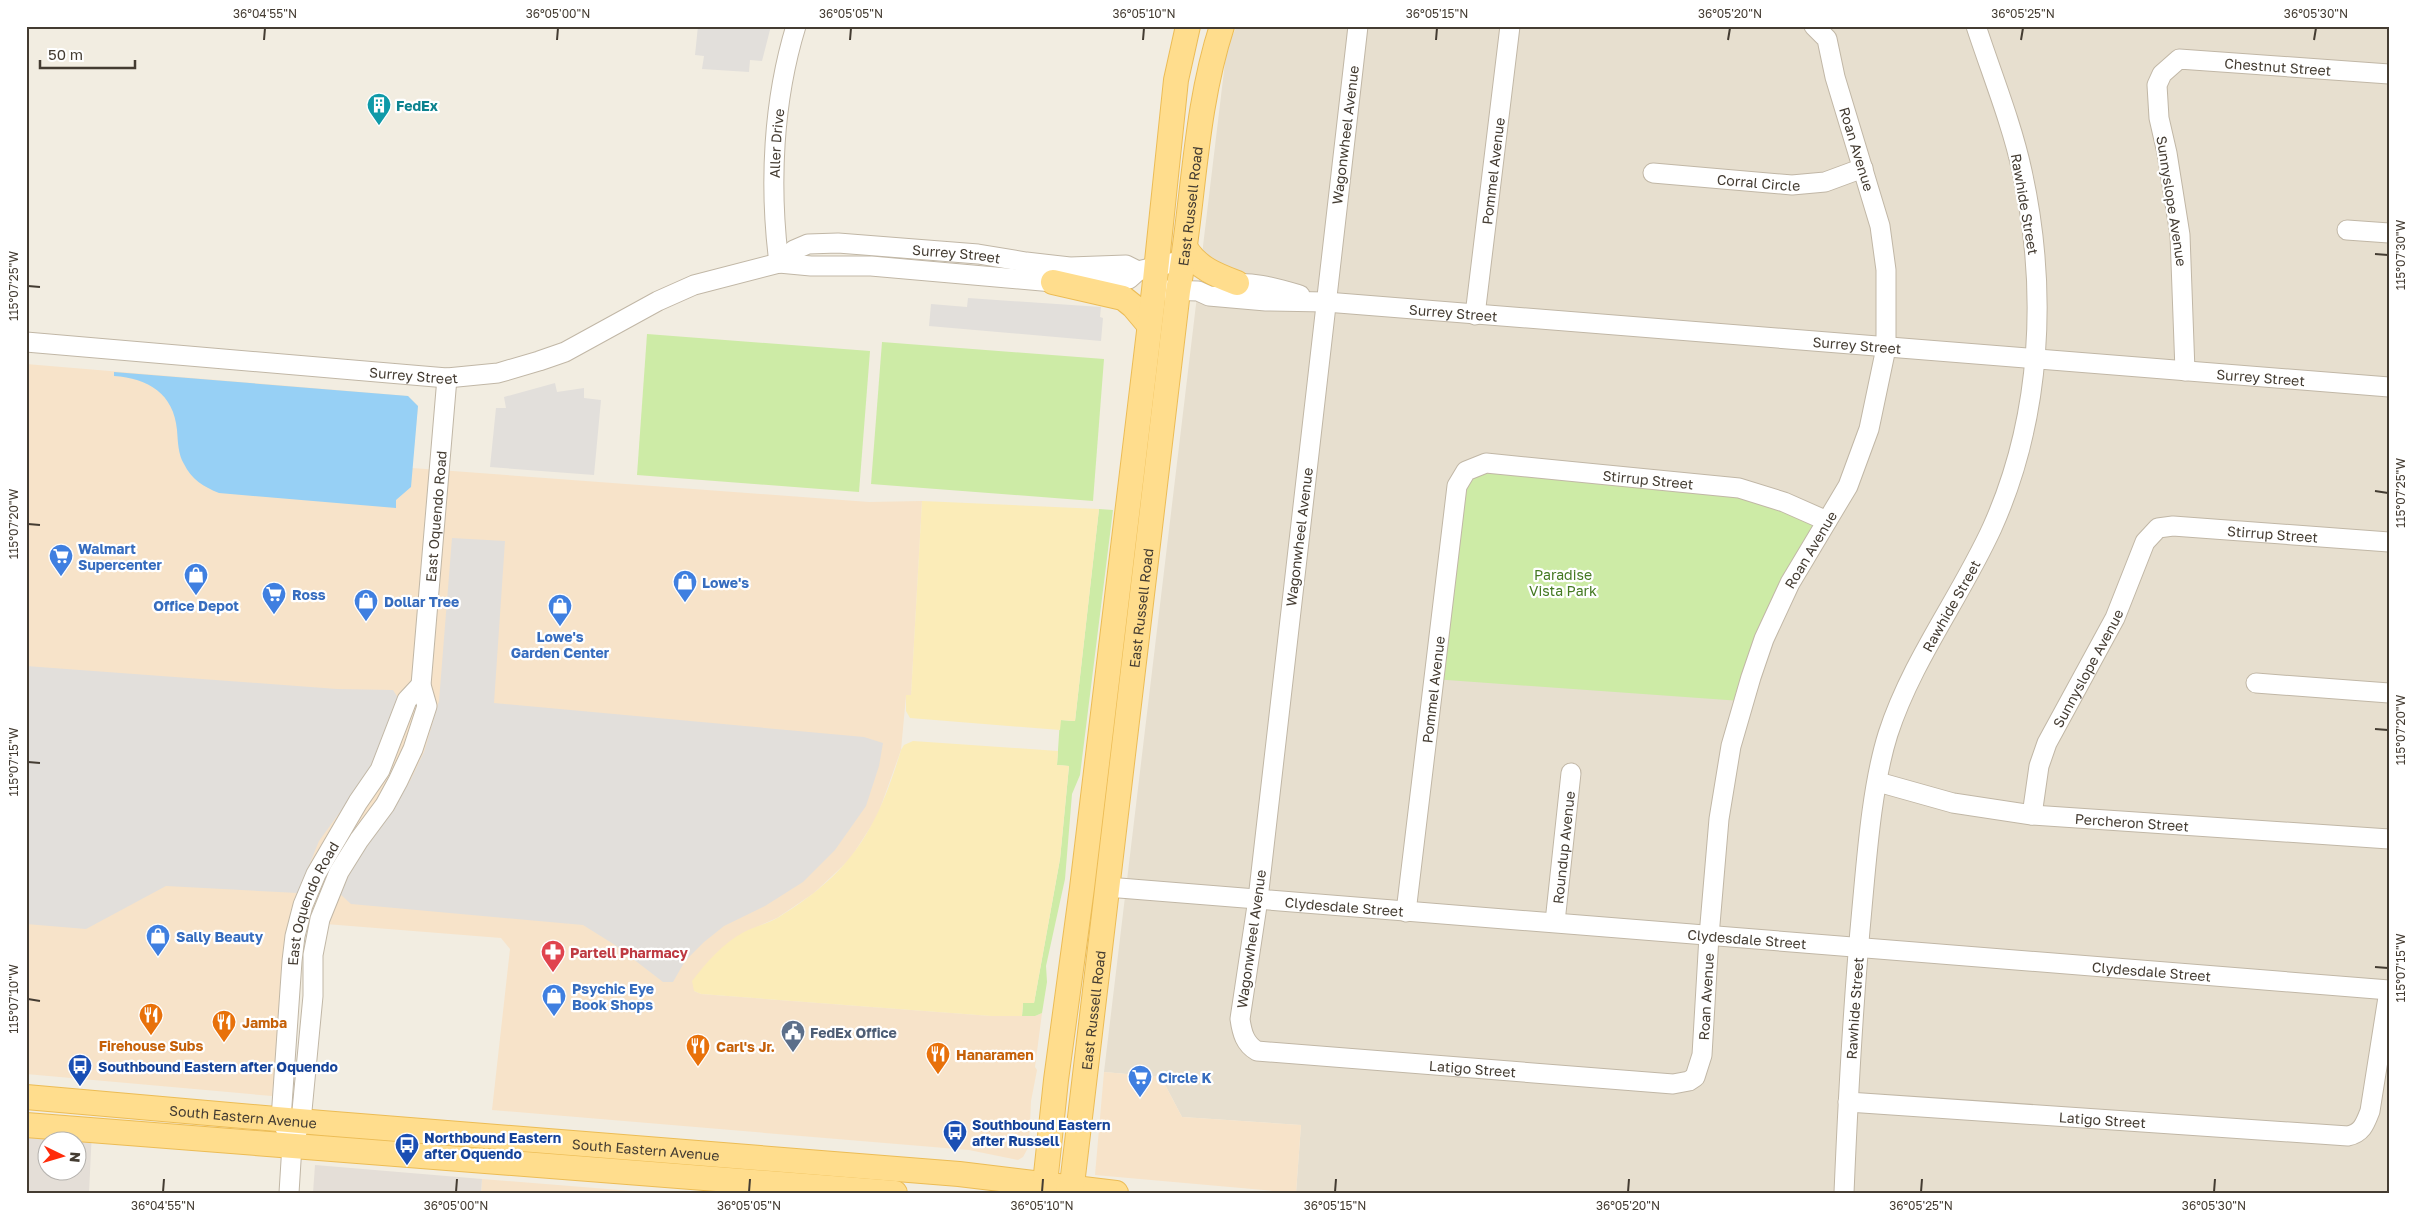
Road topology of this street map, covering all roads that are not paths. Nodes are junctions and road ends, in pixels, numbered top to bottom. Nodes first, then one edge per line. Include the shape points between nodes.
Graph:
1 (796, 26) edge
2 (1188, 26) edge
3 (1222, 26) edge
4 (1358, 26) edge
5 (1510, 26) edge
6 (1976, 26) edge
7 (1816, 28) edge
8 (2169, 65) joint
9 (2389, 74) edge
10 (1864, 168) junction
11 (1653, 173) dead end
12 (2347, 230) dead end
13 (2389, 233) edge
14 (1185, 255) junction
15 (1026, 262) junction
16 (779, 263) junction
17 (945, 272) junction
18 (1149, 276) junction
19 (1053, 282) junction
20 (1237, 283) junction
21 (1188, 291) junction
22 (1326, 302) junction
23 (1475, 315) junction
24 (1149, 325) junction
25 (26, 342) edge
26 (1886, 348) junction
27 (2035, 360) junction
28 (2185, 371) junction
29 (447, 378) junction
30 (2389, 387) edge
31 (1466, 471) joint
32 (1827, 521) junction
33 (2158, 528) joint
34 (2389, 542) edge
35 (2256, 683) dead end
36 (2389, 693) edge
37 (1099, 742) junction
38 (1123, 745) junction
39 (1571, 773) dead end
40 (1878, 782) junction
41 (2032, 815) junction
42 (2389, 839) edge
43 (1107, 887) junction
44 (1258, 900) junction
45 (1406, 912) junction
46 (1555, 922) junction
47 (1709, 936) junction
48 (1858, 947) junction
49 (2389, 991) edge
50 (1248, 1046) joint
51 (1695, 1078) joint
52 (26, 1097) edge
53 (1848, 1102) junction
54 (291, 1120) junction
55 (26, 1125) edge
56 (292, 1145) junction
57 (653, 1148) junction
58 (657, 1173) junction
59 (1044, 1188) edge
60 (1071, 1190) edge
61 (289, 1193) edge
62 (896, 1193) edge
63 (1116, 1193) edge
64 (1844, 1193) edge

1 - 16 street, Aller Drive via 781,90 777,128 775,198
2 - 18 main road, East Russell Road via 1176,80
3 - 14 main road, East Russell Road via 1203,104
4 - 22 street, Wagonwheel Avenue
5 - 23 street, Pommel Avenue
6 - 27 street, Rawhide Street via 2022,169 2035,260
7 - 10 street, Roan Avenue via 1826,38 1834,77
8 - 9 street, Chestnut Street via 2179,59
8 - 28 street, Sunnyslope Avenue via 2157,85 2159,118 2180,235
10 - 11 street, Corral Circle via 1825,182 1792,185
10 - 26 street, Roan Avenue via 1880,226 1886,270
12 - 13 street
14 - 18 street, Surrey Street
14 - 20 main road via 1206,270
14 - 21 main road, East Russell Road
15 - 16 street, Surrey Street via 978,254 838,243 808,244 794,250
15 - 17 street via 1011,266 959,261
15 - 18 street, Surrey Street via 1070,266 1126,264
16 - 17 street, Surrey Street
16 - 29 street, Surrey Street via 694,286 658,300 583,343 548,358 498,373
17 - 19 street, Surrey Street
18 - 19 street, Surrey Street
18 - 21 street, Surrey Street
18 - 24 main road, East Russell Road
19 - 24 main road via 1123,298
20 - 21 street, Surrey Street
20 - 22 street, Surrey Street via 1271,286
21 - 22 street, Surrey Street via 1266,301
21 - 38 main road, East Russell Road
22 - 23 street, Surrey Street
22 - 44 street, Wagonwheel Avenue
23 - 26 street, Surrey Street
24 - 37 main road, East Russell Road
25 - 29 street, Surrey Street
26 - 27 street, Surrey Street
26 - 32 street, Roan Avenue via 1869,429 1848,486
27 - 28 street, Surrey Street
27 - 40 street, Rawhide Street via 2032,393 2008,486 1973,568 1916,668 1888,735
28 - 30 street, Surrey Street
29 - 54 street, East Oquendo Road via 421,685 426,706 413,748 398,781 339,872 320,920 313,955 313,996
31 - 32 street, Stirrup Street via 1486,464 1739,488
31 - 45 street, Pommel Avenue via 1457,486
32 - 47 street, Roan Avenue via 1790,583 1751,676 1728,764 1719,819
33 - 34 street, Stirrup Street via 2173,526
33 - 41 street, Sunnyslope Avenue via 2145,542 2115,618 2047,743 2039,766
35 - 36 street
37 - 38 main road
37 - 59 main road, East Russell Road
38 - 43 main road, East Russell Road
39 - 46 street, Roundup Avenue
40 - 41 street, Percheron Street via 1953,803
40 - 48 street, Rawhide Street via 1867,848
41 - 42 street, Percheron Street
43 - 44 street, Clydesdale Street
43 - 60 main road, East Russell Road
44 - 45 street, Clydesdale Street
44 - 50 street, Wagonwheel Avenue via 1240,1019
45 - 46 street, Clydesdale Street
46 - 47 street, Clydesdale Street
47 - 48 street, Clydesdale Street
47 - 51 street, Roan Avenue via 1702,1055
48 - 49 street, Clydesdale Street
48 - 53 street, Rawhide Street
49 - 53 street, Latigo Street via 2370,1111 2357,1134 2333,1137
50 - 51 street, Latigo Street via 1257,1051 1673,1084
52 - 54 main road, South Eastern Avenue
53 - 64 street, Rawhide Street
54 - 56 street, East Oquendo Road
54 - 57 main road, South Eastern Avenue
55 - 56 main road, South Eastern Avenue
56 - 58 main road, South Eastern Avenue
56 - 61 street, East Oquendo Road
57 - 58 main road
57 - 59 main road, South Eastern Avenue via 959,1174
58 - 62 main road, South Eastern Avenue
59 - 60 main road, South Eastern Avenue
60 - 63 main road, South Eastern Avenue

